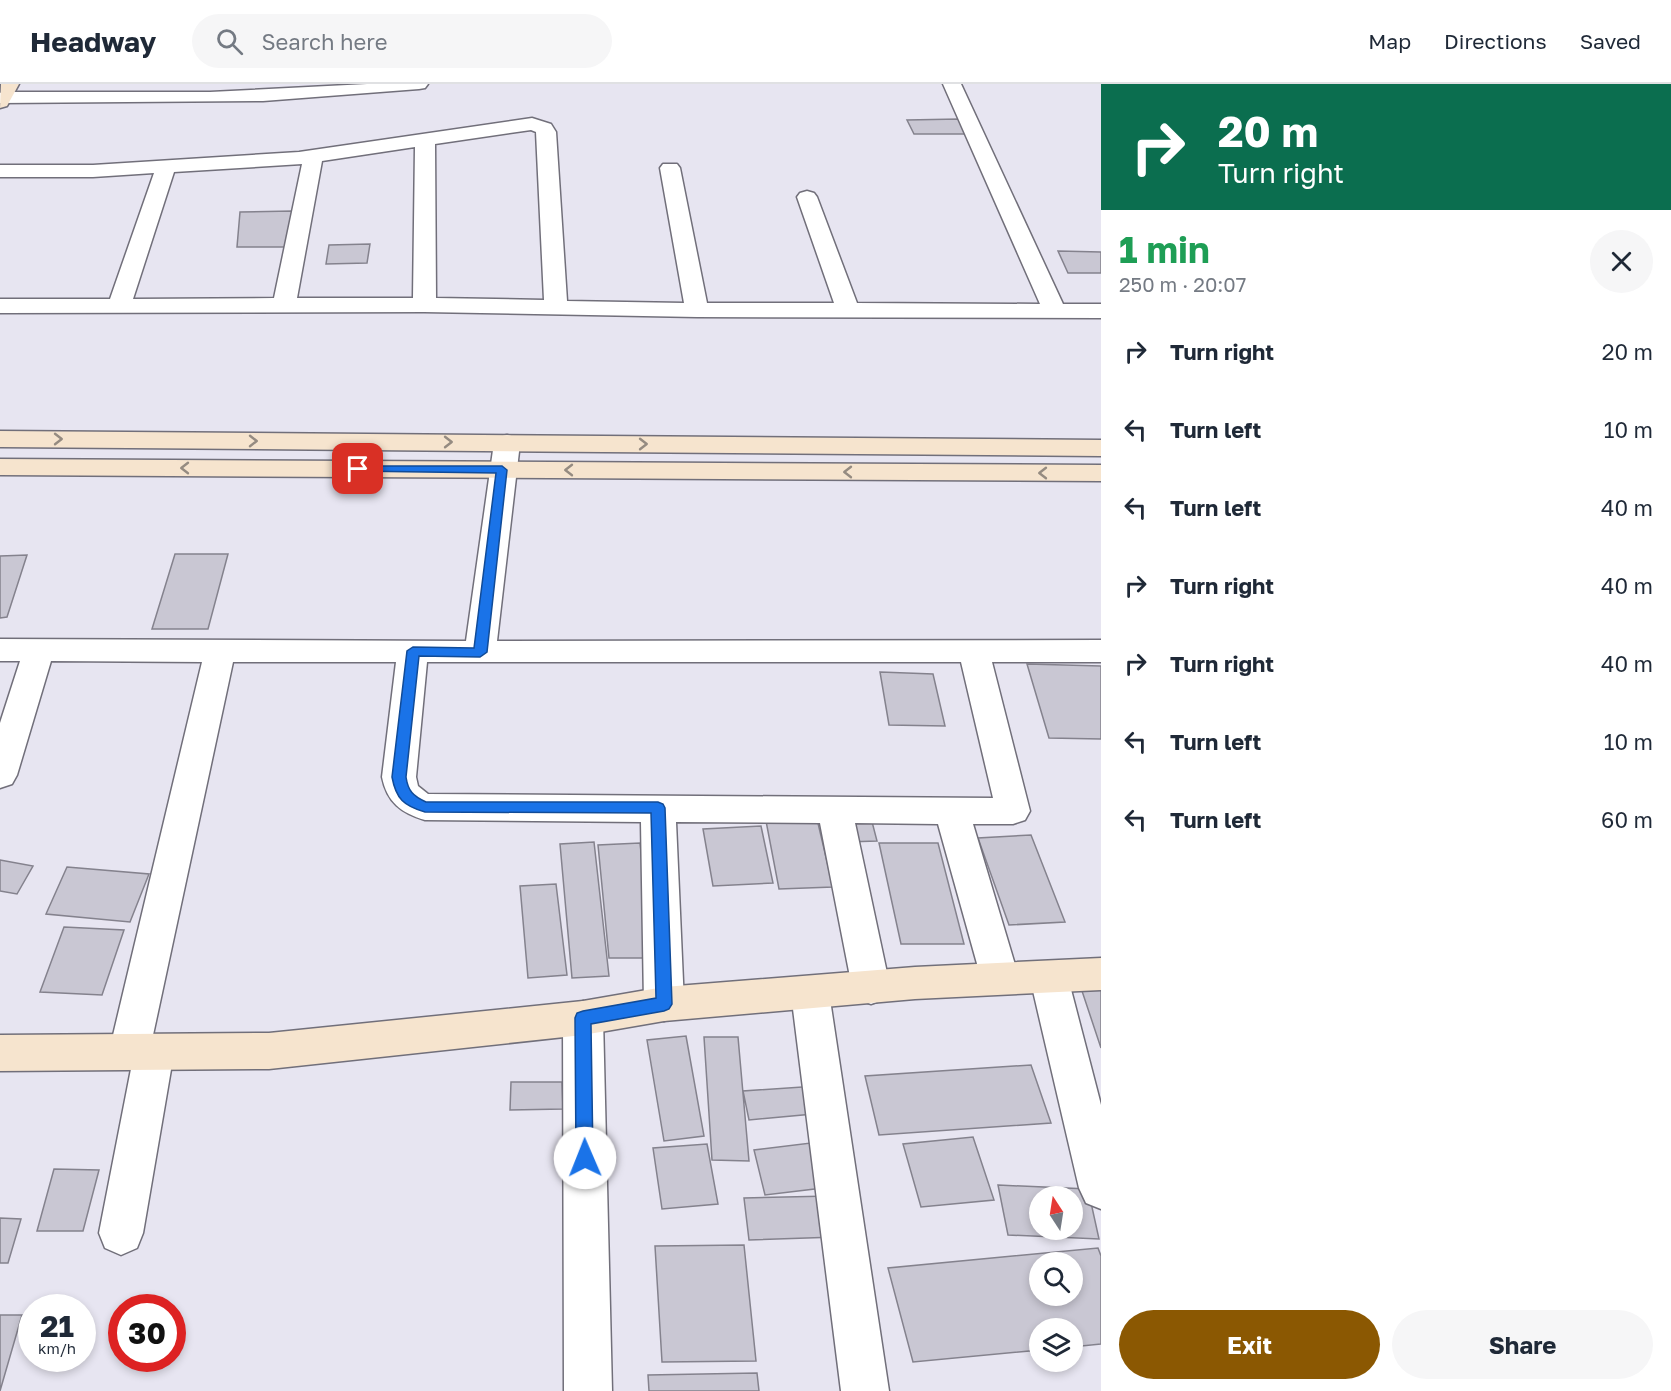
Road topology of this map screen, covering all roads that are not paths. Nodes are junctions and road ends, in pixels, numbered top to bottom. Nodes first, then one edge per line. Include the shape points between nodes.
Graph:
1 (419, 84) edge
2 (952, 84) edge
3 (352, 88) edge
4 (218, 91) edge
5 (4, 94) edge
6 (425, 139) junction
7 (313, 156) junction
8 (166, 167) junction
9 (670, 168) dead end
10 (0, 171) edge
11 (807, 197) dead end
12 (119, 305) junction
13 (0, 306) edge
14 (284, 306) junction
15 (424, 306) junction
16 (556, 306) junction
17 (1054, 309) junction
18 (697, 310) junction
19 (848, 311) junction
20 (1101, 311) edge
21 (0, 439) edge
22 (1101, 448) edge
23 (504, 456) junction
24 (0, 467) edge
25 (1101, 473) edge
26 (0, 650) edge
27 (39, 650) junction
28 (220, 650) junction
29 (413, 651) junction
30 (974, 651) junction
31 (1101, 651) edge
32 (480, 652) junction
33 (0, 775) edge
34 (658, 808) junction
35 (835, 810) junction
36 (952, 811) junction
37 (1101, 974) edge
38 (1000, 978) junction
39 (1049, 978) junction
40 (871, 987) junction
41 (810, 993) junction
42 (664, 1004) junction
43 (583, 1018) junction
44 (142, 1052) junction
45 (0, 1053) edge
46 (1101, 1188) edge
47 (121, 1233) dead end
48 (588, 1391) edge
49 (865, 1391) edge

1 - 3 street
2 - 17 street
3 - 4 street
4 - 5 street
6 - 7 street
6 - 15 street
6 - 16 street via 532,124 544,128
7 - 8 street
7 - 14 street
8 - 10 street
8 - 12 street
9 - 18 street
11 - 19 street
12 - 13 street
12 - 14 street
14 - 15 street
15 - 16 street
16 - 18 street
17 - 19 street
17 - 20 street
18 - 19 street
21 -> 23 street
23 -> 22 street
23 -> 24 street
25 -> 23 street
23 - 32 street
26 - 27 street
27 - 28 street
27 - 33 street
28 - 29 street
28 - 44 street
29 - 32 street
29 - 34 street via 399,777 409,801 425,807
30 - 31 street
30 - 32 street
30 - 36 street via 1013,811
34 - 35 street
34 - 42 street
35 - 36 street
35 - 40 street
36 - 38 street
37 - 39 street
38 - 39 street
38 - 40 street
39 - 46 street
40 - 41 street
41 - 42 street
41 - 49 street
42 - 43 street
43 - 44 street via 269,1051
43 - 48 street
44 - 45 street
44 - 47 street

